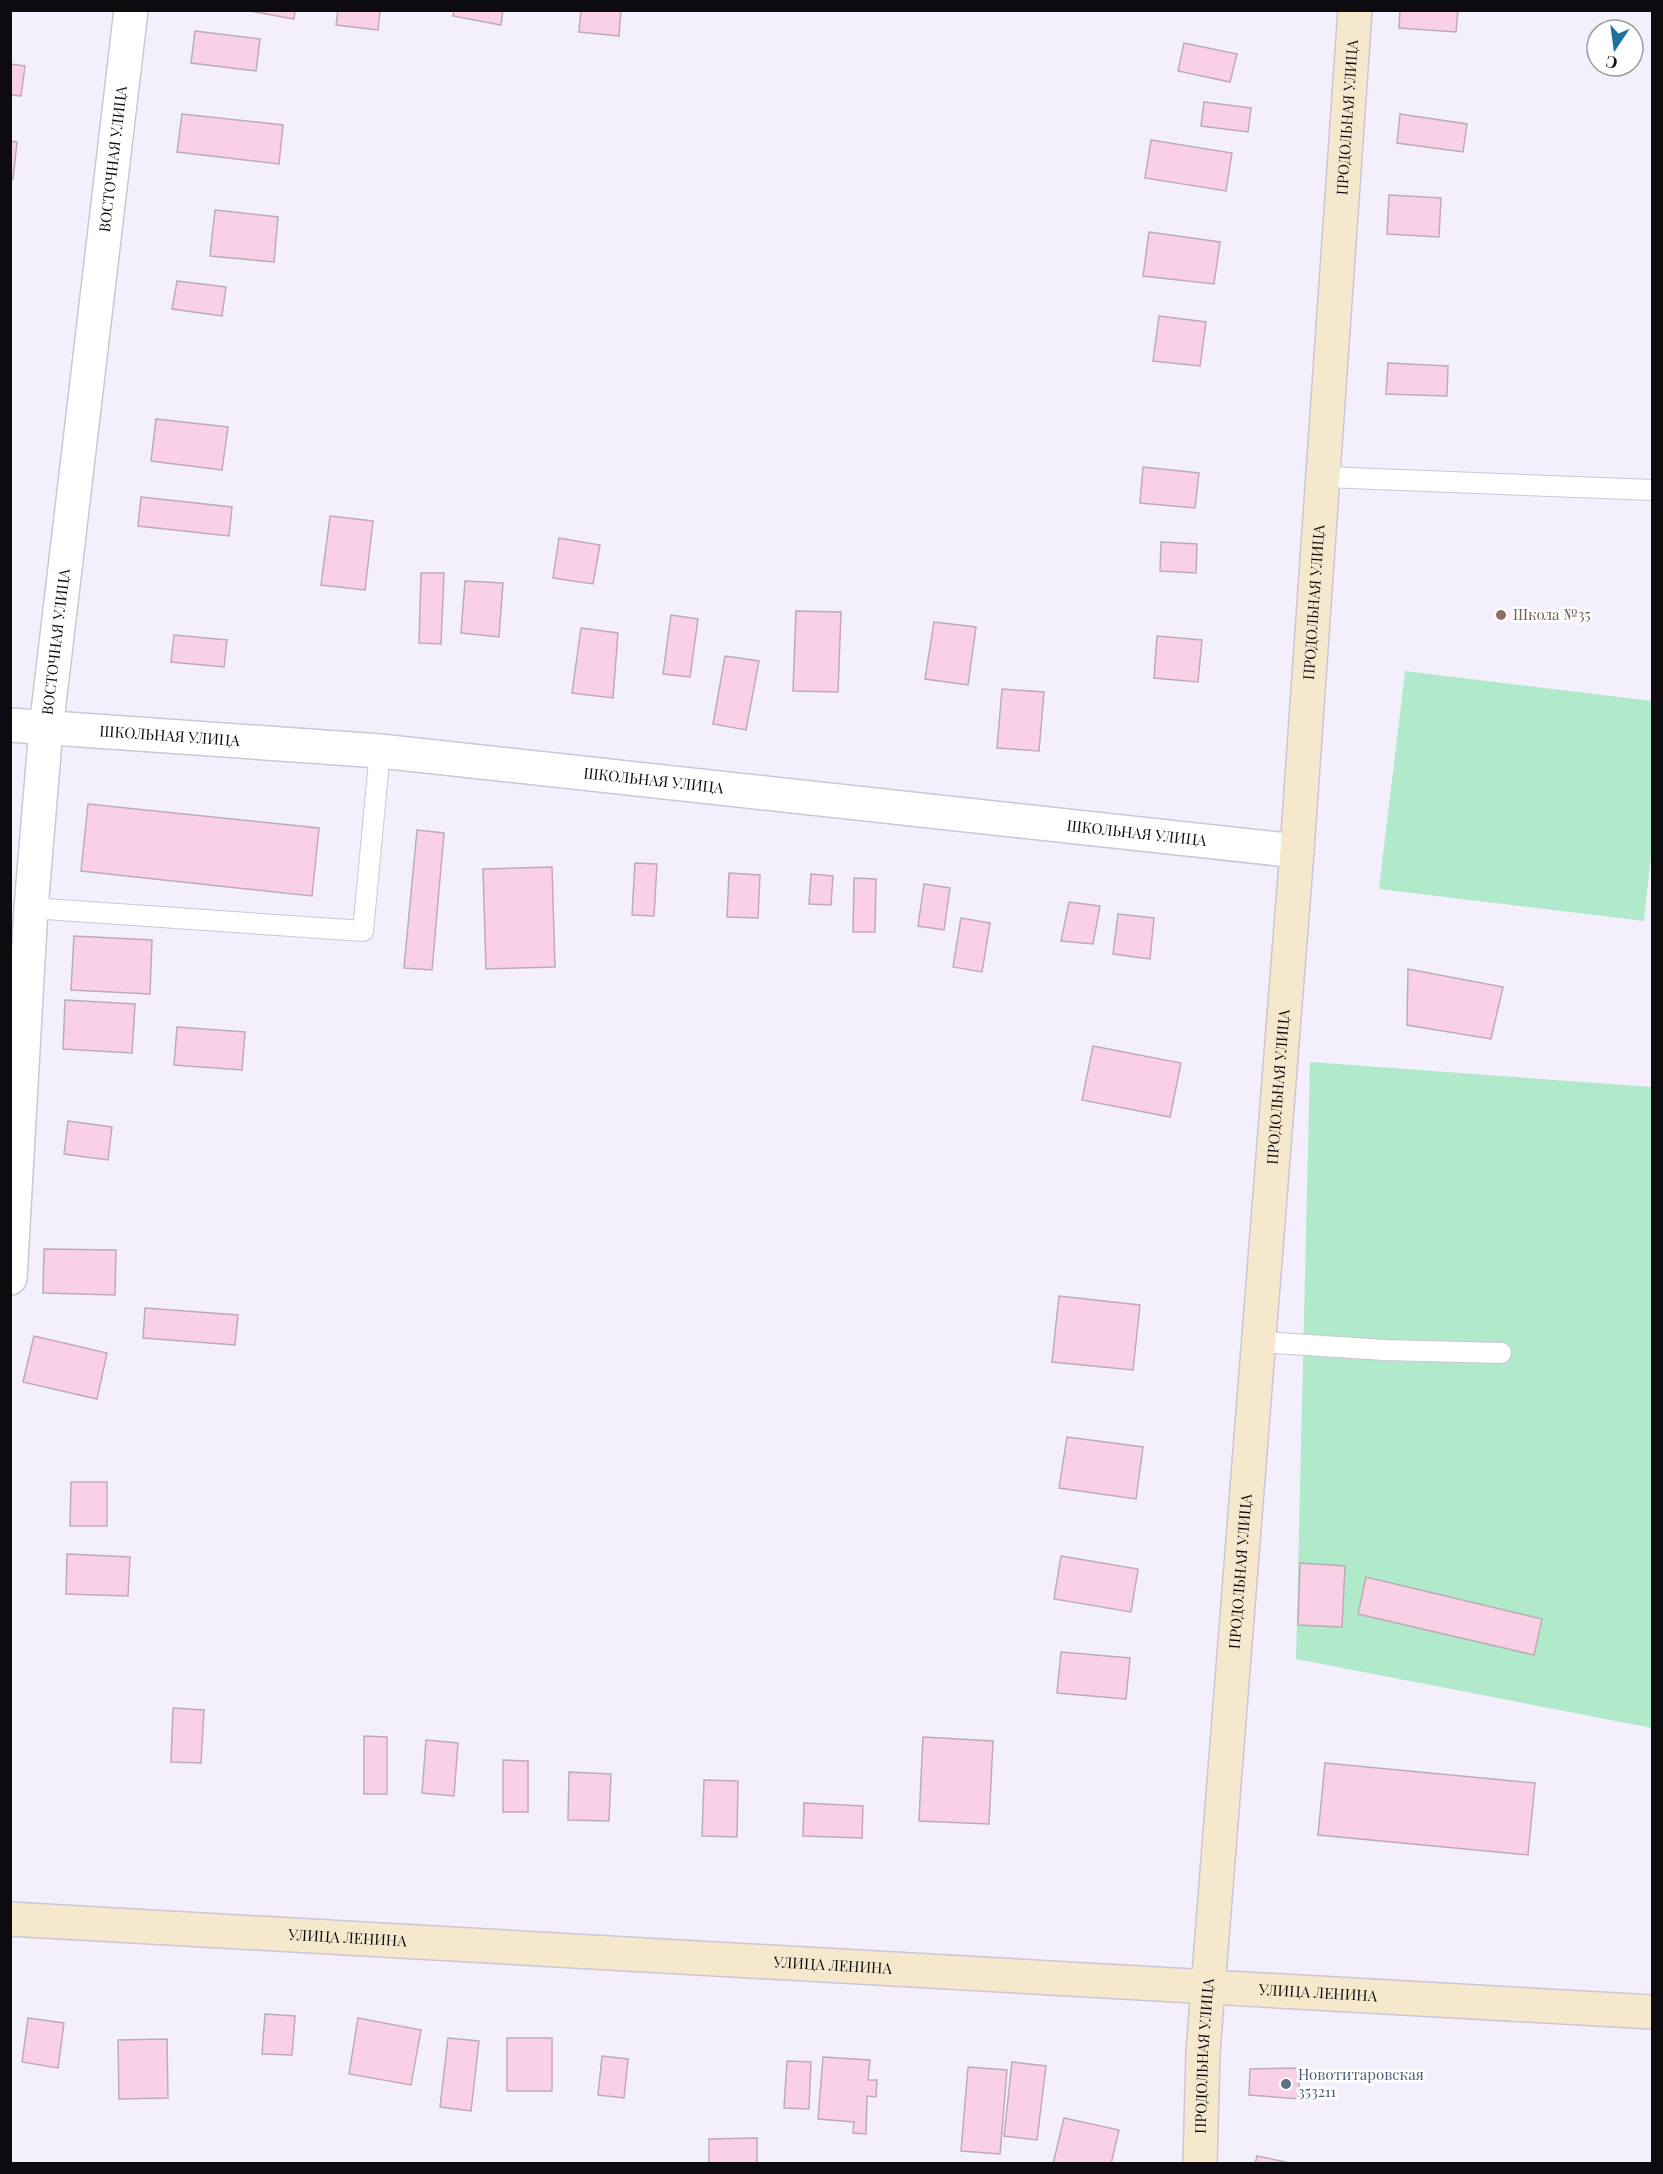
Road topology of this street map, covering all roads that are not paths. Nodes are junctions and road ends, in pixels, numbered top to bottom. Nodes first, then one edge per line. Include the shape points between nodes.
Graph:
1 (131, 10) edge
2 (1354, 10) edge
3 (1325, 477) junction
4 (1653, 490) edge
5 (10, 725) edge
6 (46, 729) junction
7 (380, 751) junction
8 (1297, 851) junction
9 (31, 908) junction
10 (10, 1278) edge
11 (1260, 1342) junction
12 (1501, 1353) dead end
13 (10, 1919) edge
14 (1209, 1988) junction
15 (1653, 2012) edge
16 (1200, 2163) edge

1 - 6 street, ВОСТОЧНАЯ УЛИЦА
2 - 3 street, ПРОДОЛЬНАЯ УЛИЦА
3 - 4 lane
3 - 8 street, ПРОДОЛЬНАЯ УЛИЦА
5 - 6 street, ШКОЛЬНАЯ УЛИЦА
6 - 7 street, ШКОЛЬНАЯ УЛИЦА
6 - 9 street, ВОСТОЧНАЯ УЛИЦА
7 - 8 street, ШКОЛЬНАЯ УЛИЦА
7 - 9 lane via 363,931
8 - 11 street, ПРОДОЛЬНАЯ УЛИЦА
9 - 10 street, ВОСТОЧНАЯ УЛИЦА
11 - 12 lane
11 - 14 street, ПРОДОЛЬНАЯ УЛИЦА
13 - 14 street, УЛИЦА ЛЕНИНА
14 - 15 street, УЛИЦА ЛЕНИНА
14 - 16 street, ПРОДОЛЬНАЯ УЛИЦА

